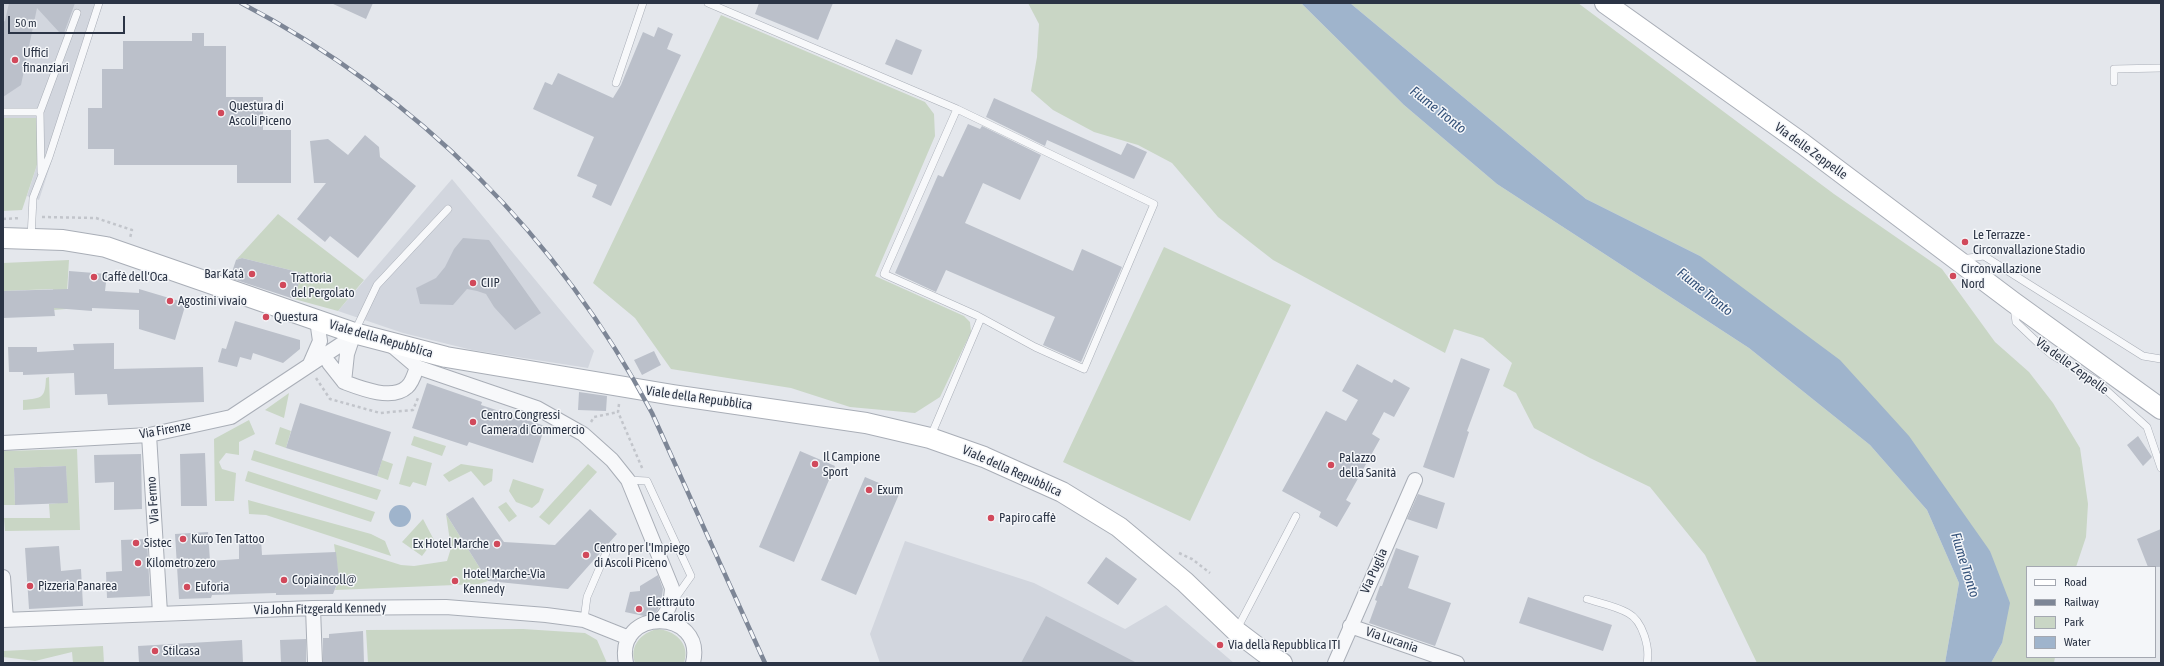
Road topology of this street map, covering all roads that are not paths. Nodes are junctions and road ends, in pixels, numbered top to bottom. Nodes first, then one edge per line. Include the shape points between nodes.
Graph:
1 (99, 3) edge
2 (643, 3) edge
3 (708, 3) edge
4 (1605, 3) edge
5 (78, 13) dead end
6 (2161, 68) edge
7 (2114, 82) dead end
8 (616, 83) dead end
9 (957, 109) junction
10 (3, 112) edge
11 (40, 112) junction
12 (41, 174) junction
13 (448, 209) dead end
14 (3, 238) edge
15 (30, 238) junction
16 (1955, 259) junction
17 (2013, 302) junction
18 (981, 318) junction
19 (317, 320) junction
20 (354, 333) junction
21 (388, 342) junction
22 (2161, 359) edge
23 (329, 363) dead end
24 (310, 364) junction
25 (417, 367) junction
26 (344, 382) junction
27 (2161, 409) edge
28 (149, 435) junction
29 (930, 438) junction
30 (3, 443) edge
31 (2161, 468) edge
32 (628, 480) junction
33 (1415, 480) dead end
34 (1296, 516) dead end
35 (606, 553) dead end
36 (3, 577) edge
37 (1587, 599) dead end
38 (671, 603) junction
39 (313, 608) junction
40 (160, 613) junction
41 (5, 620) edge
42 (584, 620) junction
43 (660, 620) junction
44 (1350, 626) junction
45 (1236, 631) junction
46 (629, 638) junction
47 (315, 663) edge
48 (626, 663) edge
49 (693, 663) edge
50 (1282, 663) edge
51 (1335, 663) edge
52 (1457, 663) edge
53 (1647, 663) edge

1 - 12 lane via 49,157
2 - 8 lane
3 - 9 lane
4 - 16 street, Via delle Zeppelle via 1803,144
5 - 11 lane
6 - 7 lane via 2114,69
9 - 18 lane via 884,274
9 - 18 lane via 1154,204 1084,368 1035,347
10 - 11 lane
11 - 12 lane
12 - 15 lane via 33,198
13 - 20 lane via 377,285
14 - 15 street, Viale della Repubblica
15 - 19 street, Viale della Repubblica via 88,242
16 - 17 street, Via delle Zeppelle
16 - 22 lane via 1984,256 2143,356
17 - 27 street, Via delle Zeppelle
17 - 31 lane, Via delle Zeppelle via 2016,322 2052,355 2095,380 2148,427
18 - 29 lane
19 - 20 street, Viale della Repubblica
19 - 24 street via 320,341
20 - 21 street, Viale della Repubblica
20 - 24 street, Via Firenze
20 - 26 street
21 - 25 street
21 - 29 street, Viale della Repubblica via 446,357 673,395 866,423
23 - 26 street
24 - 28 street, Via Firenze via 231,417
25 - 26 street via 407,387 396,392 374,392
25 - 32 street via 537,408 583,434 612,460
28 - 30 street, Via Firenze
28 - 40 street, Via Fermo
29 - 45 street, Viale della Repubblica via 1034,478 1082,504 1118,527 1179,577
32 - 38 street via 672,588
32 - 38 lane via 647,481 690,576
33 - 44 street, Via Puglia
34 - 45 lane
35 - 42 lane via 587,597
36 - 41 street
37 - 53 lane via 1630,613 1640,625 1648,655
38 - 43 street
39 - 40 street, Via John Fitzgerald Kennedy
39 - 42 street, Via John Fitzgerald Kennedy via 446,607
39 - 47 street
40 - 41 street, Via John Fitzgerald Kennedy
42 - 46 street, Via John Fitzgerald Kennedy
43 - 46 street via 648,622 637,628
43 - 49 street via 679,626 686,633 692,641
44 - 51 street, Via Puglia
44 - 52 street, Via Lucania
45 - 50 street, Viale della Repubblica
46 - 48 street via 625,647

